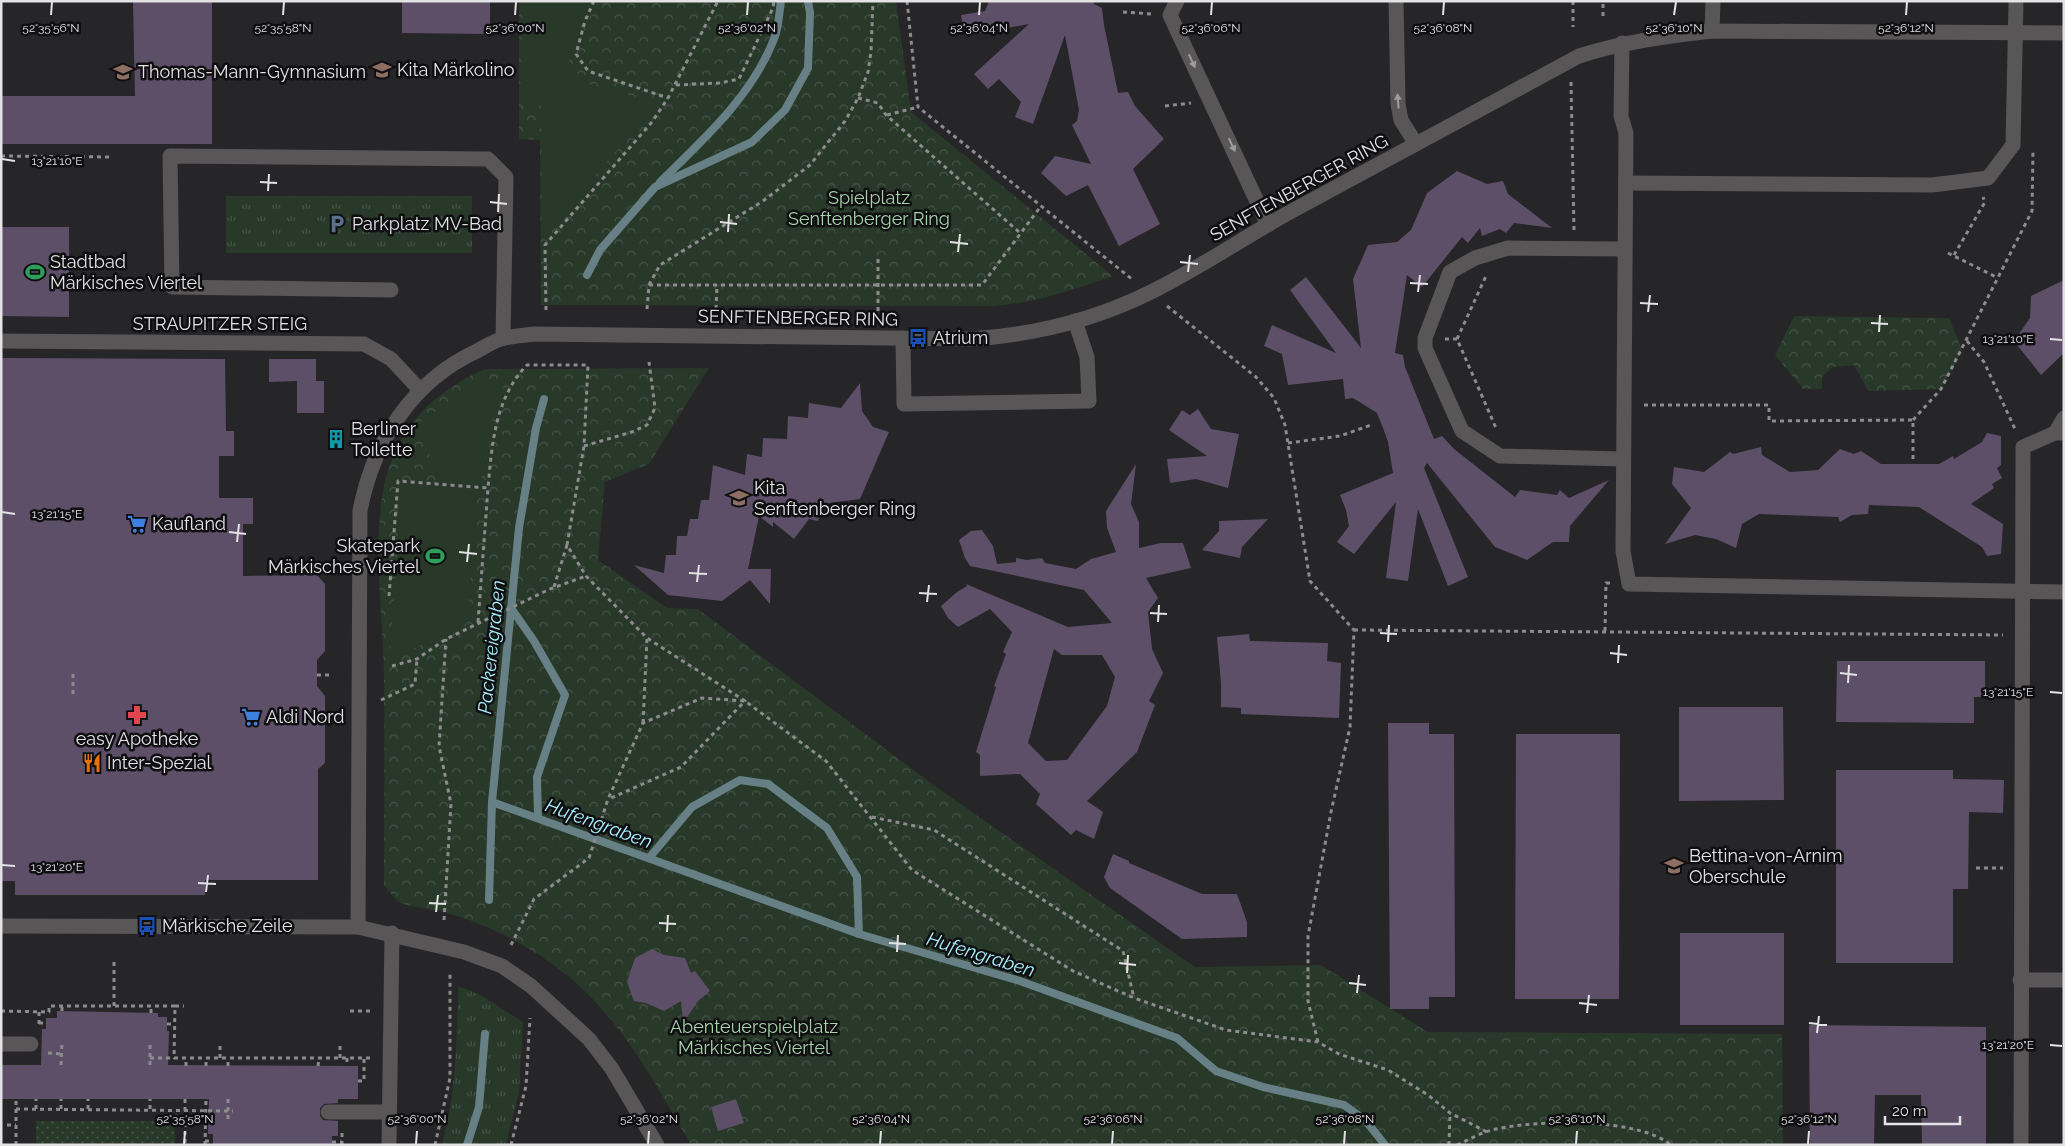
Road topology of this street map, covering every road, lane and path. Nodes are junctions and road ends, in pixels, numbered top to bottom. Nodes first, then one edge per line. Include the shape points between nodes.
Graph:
1 (594, 1) edge
2 (718, 1) edge
3 (774, 1) edge
4 (873, 1) edge
5 (907, 1) edge
6 (1177, 1) edge
7 (1396, 1) edge
8 (1573, 1) edge
9 (1603, 1) edge
10 (1713, 1) edge
11 (2016, 1) edge
12 (1123, 12) dead end
13 (1170, 15) junction
14 (1603, 16) dead end
15 (1573, 27) dead end
16 (1712, 31) junction
17 (2015, 33) junction
18 (2064, 33) edge
19 (1622, 44) junction
20 (1571, 82) dead end
21 (675, 85) junction
22 (668, 98) junction
23 (858, 98) junction
24 (918, 107) junction
25 (886, 115) junction
26 (2033, 142) dead end
27 (1416, 144) junction
28 (1, 156) edge
29 (113, 157) dead end
30 (1980, 180) junction
31 (1626, 183) junction
32 (1041, 206) junction
33 (1268, 225) junction
34 (1019, 232) junction
35 (1574, 248) junction
36 (1624, 249) junction
37 (1497, 251) junction
38 (1948, 253) dead end
39 (878, 256) dead end
40 (1954, 256) junction
41 (1129, 276) dead end
42 (1998, 278) junction
43 (717, 285) junction
44 (878, 285) junction
45 (649, 286) junction
46 (391, 290) dead end
47 (648, 309) dead end
48 (716, 309) dead end
49 (1170, 309) dead end
50 (546, 310) dead end
51 (878, 310) dead end
52 (1076, 321) junction
53 (503, 338) junction
54 (903, 338) junction
55 (1425, 338) junction
56 (1458, 339) junction
57 (1, 341) edge
58 (1966, 341) junction
59 (649, 362) dead end
60 (420, 390) junction
61 (1624, 405) junction
62 (2064, 418) edge
63 (1913, 420) junction
64 (1371, 425) dead end
65 (2059, 433) edge
66 (2017, 434) dead end
67 (1288, 443) junction
68 (584, 446) junction
69 (1508, 456) junction
70 (1623, 459) junction
71 (1913, 463) dead end
72 (488, 488) junction
73 (567, 545) junction
74 (586, 576) junction
75 (1629, 584) junction
76 (552, 588) junction
77 (2023, 592) junction
78 (2064, 592) edge
79 (389, 596) dead end
80 (478, 622) junction
81 (1354, 630) junction
82 (1605, 631) junction
83 (2022, 635) junction
84 (446, 638) junction
85 (648, 638) junction
86 (416, 659) junction
87 (392, 666) dead end
88 (73, 674) dead end
89 (317, 675) dead end
90 (330, 675) dead end
91 (73, 698) dead end
92 (381, 700) dead end
93 (746, 701) junction
94 (643, 723) junction
95 (608, 799) junction
96 (871, 817) junction
97 (444, 920) dead end
98 (1, 926) edge
99 (358, 927) junction
100 (392, 933) junction
101 (511, 945) dead end
102 (114, 960) dead end
103 (450, 974) dead end
104 (2020, 980) junction
105 (2064, 980) edge
106 (1134, 998) junction
107 (62, 1006) junction
108 (114, 1006) junction
109 (151, 1006) junction
110 (175, 1006) junction
111 (184, 1006) dead end
112 (1, 1011) edge
113 (62, 1011) dead end
114 (150, 1013) dead end
115 (530, 1018) dead end
116 (39, 1023) dead end
117 (46, 1023) dead end
118 (167, 1024) dead end
119 (175, 1024) junction
120 (62, 1042) dead end
121 (1318, 1042) junction
122 (1, 1044) edge
123 (30, 1044) dead end
124 (150, 1044) dead end
125 (220, 1046) dead end
126 (340, 1046) dead end
127 (150, 1058) junction
128 (174, 1058) junction
129 (186, 1058) junction
130 (206, 1058) junction
131 (220, 1058) junction
132 (228, 1058) junction
133 (318, 1058) junction
134 (340, 1058) junction
135 (347, 1058) junction
136 (364, 1058) junction
137 (390, 1058) junction
138 (61, 1065) dead end
139 (150, 1066) dead end
140 (186, 1066) dead end
141 (206, 1066) dead end
142 (228, 1066) dead end
143 (318, 1066) dead end
144 (348, 1066) dead end
145 (358, 1081) dead end
146 (16, 1099) dead end
147 (36, 1099) dead end
148 (61, 1099) dead end
149 (88, 1099) dead end
150 (150, 1099) dead end
151 (185, 1099) dead end
152 (206, 1099) dead end
153 (228, 1099) dead end
154 (16, 1109) junction
155 (36, 1109) junction
156 (61, 1109) junction
157 (88, 1109) junction
158 (150, 1109) junction
159 (185, 1109) junction
160 (228, 1110) junction
161 (206, 1111) junction
162 (233, 1111) dead end
163 (328, 1112) dead end
164 (389, 1112) junction
165 (1450, 1113) junction
166 (228, 1122) dead end
167 (7, 1125) dead end
168 (16, 1125) junction
169 (1487, 1132) junction
170 (213, 1141) dead end
171 (332, 1142) dead end
172 (342, 1142) dead end
173 (205, 1143) edge
174 (16, 1145) edge
175 (185, 1145) edge
176 (389, 1145) edge
177 (436, 1145) edge
178 (511, 1145) edge
179 (656, 1145) edge
180 (1449, 1145) edge
181 (1457, 1145) edge
182 (1671, 1145) edge
183 (2021, 1145) edge

1 - 22 path via 576,54 588,71
2 - 21 path
3 - 21 path via 738,79
4 - 23 path via 868,72
5 - 24 path
6 - 13 street
27 -> 7 street via 1401,120 1398,104
8 - 15 path
9 - 14 path
10 - 16 street
11 - 17 street
12 - 13 path
13 -> 33 street
16 - 17 street, SENFTENBERGER RING
16 - 19 street, SENFTENBERGER RING
17 - 18 street, SENFTENBERGER RING
17 - 30 street via 2013,145 1988,178
19 - 27 street, SENFTENBERGER RING via 1579,56
19 - 31 street via 1621,116 1626,133
20 - 35 path
21 - 22 path
22 - 50 path via 652,122 545,245
23 - 25 path via 878,104
23 - 45 path via 845,121 810,165 763,201 660,265
24 - 25 path
24 - 32 path
25 - 34 path
26 - 42 path via 2032,210
27 - 33 street, SENFTENBERGER RING
28 - 29 path
30 - 31 street via 1932,186
30 - 40 path via 1984,202
31 - 36 street
32 - 34 path
32 - 41 path
33 - 52 street, SENFTENBERGER RING via 1150,293
34 - 44 path via 982,285
35 - 36 street
35 - 37 street via 1508,248
36 - 61 street
37 - 55 street via 1475,258 1450,272
37 - 56 path
38 - 40 path
39 - 44 path
40 - 42 path
42 - 58 path
43 - 44 path
43 - 45 path
43 - 48 path
44 - 51 path
45 - 47 path
46 - 53 street via 172,287 170,156 488,159 506,177
49 - 67 path via 1256,377 1274,398
52 - 54 street, SENFTENBERGER RING via 996,337
52 - 54 street via 1087,357 1089,401 904,404
53 - 54 street, SENFTENBERGER RING via 535,334
53 - 60 street, SENFTENBERGER RING via 459,359
55 - 56 path
55 - 69 street via 1425,348 1462,431 1500,456
56 - 69 path
57 - 60 street, STRAUPITZER STEIG via 364,344 391,359
58 - 63 path via 1942,389
58 - 66 path via 1984,362
59 - 68 path via 656,408 647,425
60 - 99 street, SENFTENBERGER RING via 390,428 379,448 364,487 360,511
61 - 63 path via 1769,404 1769,421
61 - 70 street
62 - 65 street
63 - 71 path
64 - 67 path via 1340,436
65 - 77 street via 2023,447
67 - 81 path via 1310,581
68 - 72 path via 588,365 526,365 516,376 498,415
68 - 73 path
69 - 70 street
70 - 75 street via 1623,551
72 - 79 path via 398,481
72 - 80 path
73 - 74 path
73 - 76 path
74 - 76 path
74 - 85 path
75 - 77 street
75 - 82 path via 1606,583
76 - 80 path
77 - 78 street
77 - 83 street
80 - 84 path
81 - 82 path
81 - 121 path via 1350,727 1308,936 1308,1001
82 - 83 path
83 - 104 street
84 - 86 path
84 - 97 path via 438,746 450,804
85 - 93 path
85 - 94 path
86 - 87 path
86 - 92 path via 415,684
88 - 91 path
89 - 90 path
93 - 94 path via 702,698
93 - 95 path via 681,767
93 - 96 path via 826,761
94 - 95 path
95 - 101 path via 589,858 534,899
96 - 106 path via 912,870 1073,971
96 - 106 path via 934,830 1123,950
98 - 99 street
99 - 100 street
100 - 137 street
100 - 179 street via 502,966 532,986 601,1053
102 - 108 path
103 - 177 path via 450,1078
104 - 105 street
104 - 183 street
106 - 121 path via 1226,1030
107 - 108 path
107 - 112 path via 49,1006 49,1012
107 - 113 path
108 - 109 path
109 - 110 path
109 - 114 path
110 - 111 path
110 - 119 path
115 - 178 path via 526,1086
116 - 117 path
118 - 119 path
119 - 128 path
120 - 138 path
121 - 165 path via 1339,1054 1388,1070
122 - 123 street
124 - 127 path
125 - 131 path
126 - 134 path
127 - 128 path
127 - 139 path
128 - 129 path
129 - 130 path
129 - 140 path
130 - 131 path
130 - 141 path
131 - 132 path
132 - 133 path
132 - 142 path
133 - 134 path
133 - 143 path
134 - 135 path
135 - 136 path
135 - 144 path
136 - 137 path
136 - 145 path via 364,1081
137 - 164 street
146 - 154 path
147 - 155 path
148 - 156 path
149 - 157 path
150 - 158 path
151 - 159 path
152 - 161 path
153 - 160 path
154 - 155 path
154 - 168 path
155 - 156 path
156 - 157 path
157 - 158 path
158 - 159 path
159 - 161 path
159 - 175 path
160 - 161 path
160 - 162 path
160 - 166 path
161 - 173 path
163 - 164 street
164 - 176 street
165 - 169 path
165 - 180 path
167 - 168 path
168 - 174 path
169 - 181 path
169 - 182 path via 1553,1123 1614,1125 1662,1137
170 - 173 path
171 - 172 path

